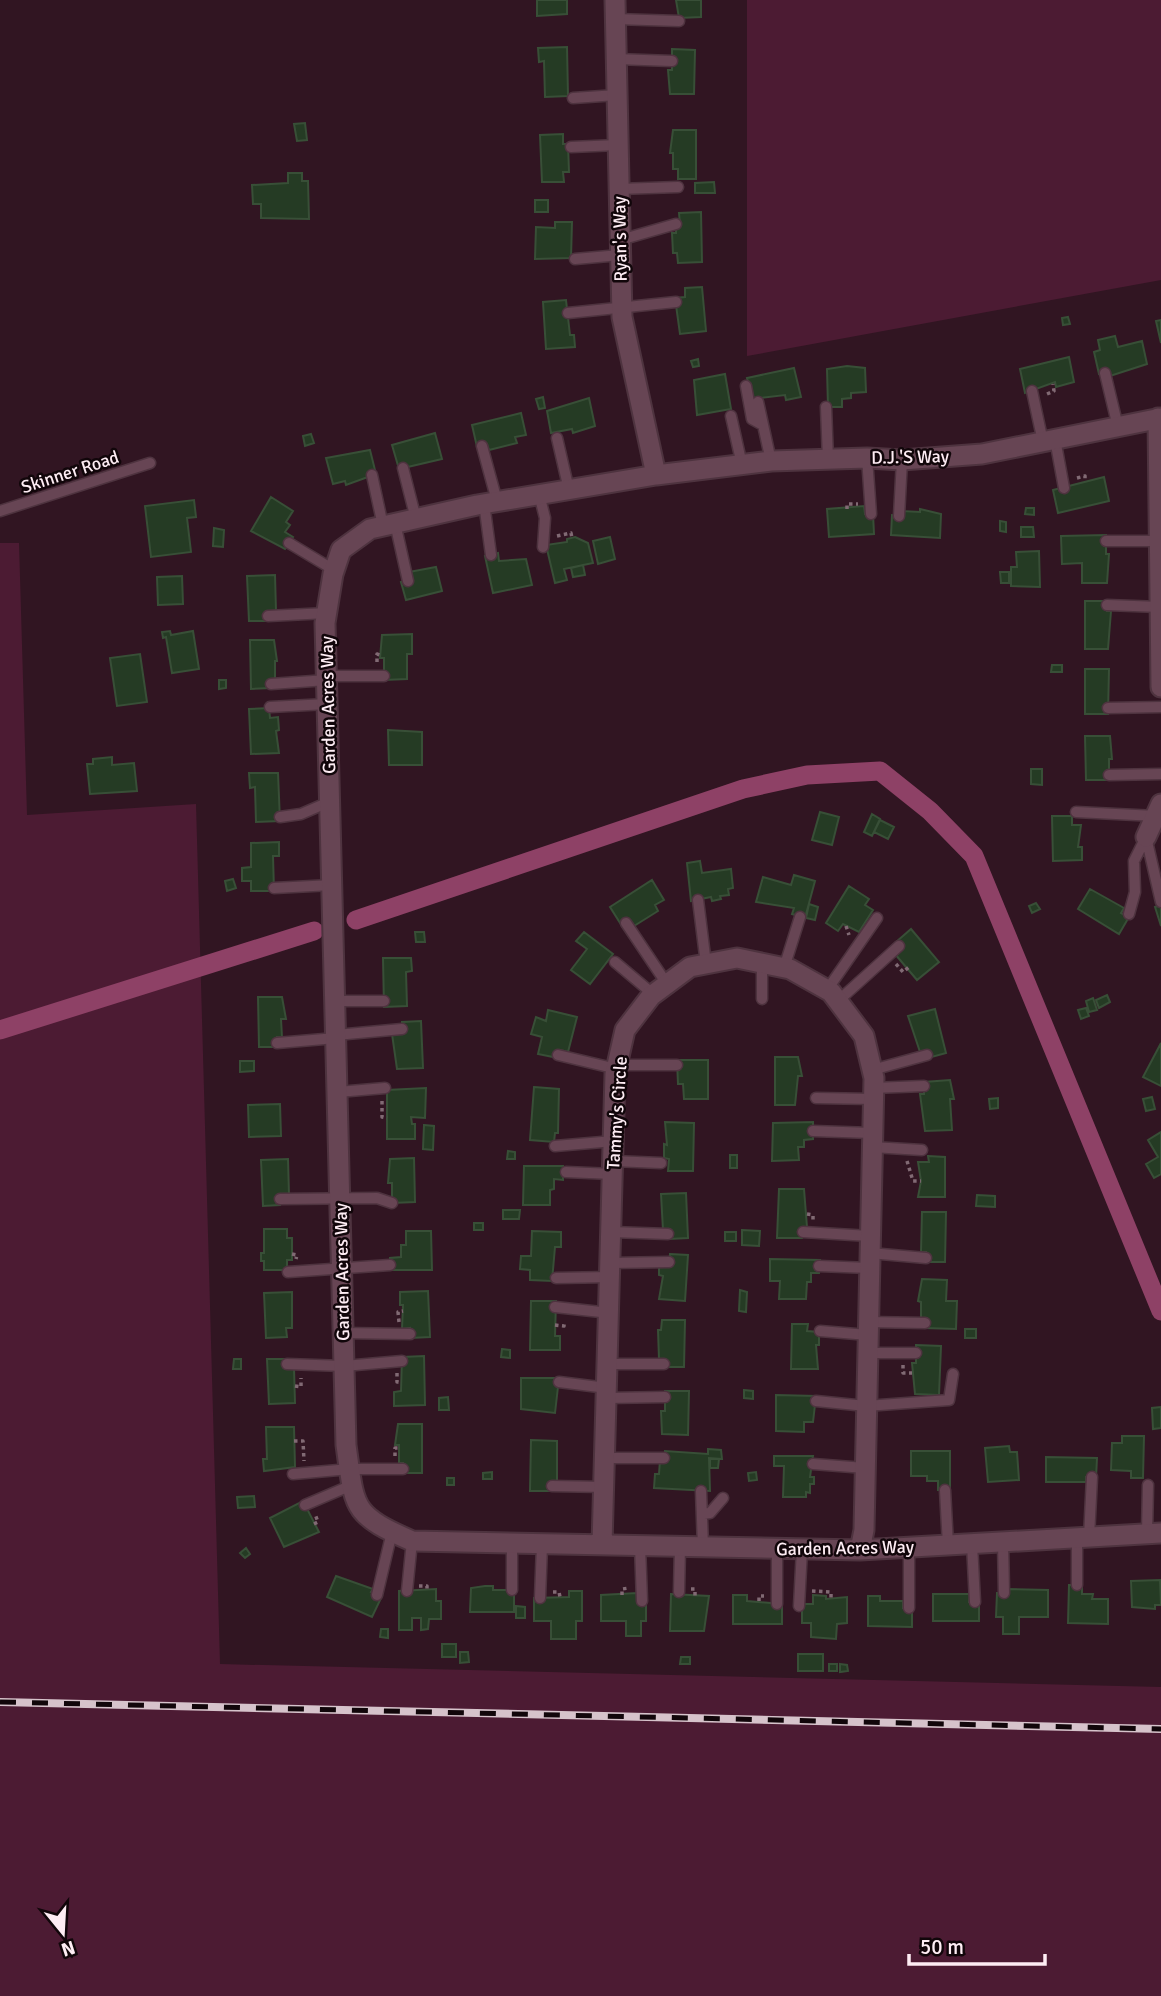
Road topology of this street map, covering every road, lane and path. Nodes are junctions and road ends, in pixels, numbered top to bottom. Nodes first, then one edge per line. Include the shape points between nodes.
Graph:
1 (615, 10) edge
2 (679, 21) dead end
3 (616, 59) junction
4 (672, 61) dead end
5 (617, 95) junction
6 (573, 98) dead end
7 (618, 145) junction
8 (571, 147) dead end
9 (678, 187) dead end
10 (619, 189) junction
11 (676, 224) dead end
12 (620, 248) junction
13 (575, 259) dead end
14 (676, 302) dead end
15 (622, 307) junction
16 (568, 313) dead end
17 (1105, 373) dead end
18 (746, 386) dead end
19 (1032, 391) dead end
20 (758, 402) dead end
21 (826, 407) dead end
22 (731, 416) dead end
23 (1159, 418) edge
24 (763, 425) junction
25 (1118, 427) junction
26 (557, 438) dead end
27 (1049, 440) junction
28 (482, 446) dead end
29 (867, 458) junction
30 (828, 460) junction
31 (902, 460) junction
32 (771, 461) junction
33 (150, 463) dead end
34 (742, 465) junction
35 (403, 467) dead end
36 (372, 475) dead end
37 (656, 475) junction
38 (1064, 488) dead end
39 (569, 489) junction
40 (539, 494) junction
41 (490, 503) junction
42 (0, 511) edge
43 (870, 514) dead end
44 (899, 516) dead end
45 (416, 519) junction
46 (389, 524) junction
47 (572, 538) dead end
48 (1106, 541) dead end
49 (289, 543) dead end
50 (544, 543) joint
51 (1159, 547) edge
52 (491, 555) dead end
53 (334, 570) junction
54 (408, 581) dead end
55 (1107, 605) dead end
56 (327, 613) junction
57 (268, 616) dead end
58 (1160, 617) edge
59 (384, 676) dead end
60 (327, 678) junction
61 (271, 684) dead end
62 (1161, 687) edge
63 (327, 704) junction
64 (270, 707) dead end
65 (1161, 707) edge
66 (1108, 708) dead end
67 (1161, 774) edge
68 (1109, 775) dead end
69 (330, 802) junction
70 (1076, 812) dead end
71 (280, 817) dead end
72 (1156, 823) edge
73 (332, 885) junction
74 (274, 888) dead end
75 (698, 900) dead end
76 (1161, 902) edge
77 (1129, 914) dead end
78 (800, 917) dead end
79 (877, 918) dead end
80 (626, 923) dead end
81 (899, 946) dead end
82 (615, 962) dead end
83 (762, 963) junction
84 (706, 964) junction
85 (784, 968) junction
86 (660, 989) junction
87 (832, 995) junction
88 (762, 999) dead end
89 (335, 1001) junction
90 (384, 1001) dead end
91 (402, 1030) dead end
92 (336, 1037) junction
93 (277, 1043) dead end
94 (558, 1055) dead end
95 (927, 1055) dead end
96 (677, 1065) dead end
97 (617, 1067) junction
98 (873, 1086) junction
99 (924, 1086) dead end
100 (383, 1089) joint
101 (338, 1092) junction
102 (816, 1098) dead end
103 (387, 1118) dead end
104 (813, 1130) dead end
105 (872, 1140) junction
106 (555, 1146) dead end
107 (904, 1149) junction
108 (922, 1150) dead end
109 (613, 1158) junction
110 (661, 1163) dead end
111 (566, 1172) dead end
112 (921, 1181) dead end
113 (280, 1199) dead end
114 (340, 1199) junction
115 (392, 1203) dead end
116 (612, 1231) junction
117 (803, 1232) dead end
118 (668, 1234) dead end
119 (870, 1253) junction
120 (926, 1258) dead end
121 (669, 1262) dead end
122 (390, 1265) dead end
123 (819, 1266) dead end
124 (342, 1267) junction
125 (611, 1270) junction
126 (288, 1272) dead end
127 (556, 1278) dead end
128 (555, 1307) dead end
129 (610, 1312) junction
130 (925, 1323) dead end
131 (820, 1331) dead end
132 (343, 1333) junction
133 (410, 1334) dead end
134 (868, 1337) junction
135 (916, 1353) dead end
136 (402, 1361) dead end
137 (287, 1364) dead end
138 (608, 1364) junction
139 (664, 1364) dead end
140 (344, 1366) junction
141 (953, 1374) dead end
142 (559, 1382) dead end
143 (608, 1393) junction
144 (665, 1397) dead end
145 (816, 1401) dead end
146 (866, 1406) junction
147 (294, 1441) dead end
148 (606, 1458) junction
149 (664, 1458) dead end
150 (813, 1464) dead end
151 (865, 1468) junction
152 (403, 1469) dead end
153 (299, 1474) joint
154 (351, 1477) junction
155 (1092, 1477) dead end
156 (1148, 1485) dead end
157 (552, 1486) dead end
158 (606, 1487) junction
159 (945, 1490) dead end
160 (701, 1491) dead end
161 (723, 1498) dead end
162 (305, 1504) dead end
163 (702, 1514) junction
164 (392, 1532) junction
165 (1154, 1533) edge
166 (1083, 1537) junction
167 (412, 1541) junction
168 (1003, 1542) junction
169 (512, 1544) junction
170 (972, 1544) junction
171 (542, 1545) junction
172 (602, 1545) junction
173 (948, 1545) junction
174 (640, 1546) junction
175 (680, 1547) junction
176 (703, 1547) junction
177 (909, 1548) junction
178 (777, 1549) junction
179 (802, 1549) junction
180 (860, 1550) junction
181 (1077, 1585) dead end
182 (512, 1590) dead end
183 (407, 1591) dead end
184 (800, 1591) junction
185 (679, 1592) dead end
186 (1004, 1593) dead end
187 (377, 1595) dead end
188 (540, 1598) dead end
189 (831, 1599) dead end
190 (642, 1601) dead end
191 (975, 1602) dead end
192 (777, 1604) dead end
193 (799, 1606) dead end
194 (909, 1608) dead end

1 - 2 lane
1 - 3 street, Ryan's Way
3 - 4 lane
3 - 5 street, Ryan's Way
5 - 6 lane
5 - 7 street, Ryan's Way
7 - 8 lane
7 - 10 street, Ryan's Way
9 - 10 lane
10 - 12 street, Ryan's Way
11 - 12 lane
12 - 13 lane
12 - 15 street, Ryan's Way
14 - 15 lane
15 - 16 lane
15 - 37 street, Ryan's Way
17 - 25 lane
18 - 24 lane via 752,419
19 - 27 lane
20 - 24 lane
21 - 30 lane
22 - 34 lane
23 - 25 street, D.J.'S Way
23 - 51 street
24 - 32 lane
25 - 27 street, D.J.'S Way
26 - 39 lane
27 - 31 street, D.J.'S Way via 982,454
27 - 38 lane
28 - 41 lane
29 - 30 street, D.J.'S Way
29 - 31 street, D.J.'S Way
29 - 43 lane
30 - 32 street, D.J.'S Way
31 - 44 lane
32 - 34 street, D.J.'S Way
33 - 42 lane, Skinner Road
34 - 37 street, D.J.'S Way
35 - 45 lane
36 - 46 lane
37 - 39 street, Garden Acres Way
39 - 40 street, Garden Acres Way
40 - 41 street, Garden Acres Way
40 - 50 lane via 545,518
41 - 45 street, Garden Acres Way
41 - 52 lane
45 - 46 street, Garden Acres Way
46 - 53 street, Garden Acres Way via 370,528 341,550
46 - 54 lane
47 - 50 path via 570,533
48 - 51 lane
49 - 53 lane
51 - 58 street
53 - 56 street, Garden Acres Way
55 - 58 lane
56 - 57 lane
56 - 60 street, Garden Acres Way
58 - 62 street
59 - 60 lane
60 - 61 lane
60 - 63 street, Garden Acres Way
63 - 64 lane
63 - 69 street, Garden Acres Way
65 - 66 lane
67 - 68 lane
69 - 71 lane
69 - 73 street, Garden Acres Way
70 - 72 lane
72 - 76 lane
72 - 77 lane via 1134,861 1135,892
73 - 74 lane
73 - 89 street, Garden Acres Way
75 - 84 lane
78 - 85 lane
79 - 87 lane
80 - 86 lane
81 - 87 lane
82 - 86 lane
83 - 84 street, Tammy's Circle via 737,958
83 - 85 street, Tammy's Circle
83 - 88 lane
84 - 86 street, Tammy's Circle via 690,967
85 - 87 street, Tammy's Circle
86 - 97 street, Tammy's Circle via 625,1030
87 - 98 street, Tammy's Circle via 864,1036
89 - 90 lane
89 - 92 street, Garden Acres Way
91 - 92 lane
92 - 93 lane
92 - 101 street, Garden Acres Way
94 - 97 lane
95 - 98 lane
96 - 97 lane
97 - 109 street, Tammy's Circle
98 - 99 lane
98 - 102 lane
98 - 105 street, Tammy's Circle
100 - 101 lane
100 - 103 path via 382,1117
101 - 114 street, Garden Acres Way
104 - 105 lane
105 - 107 lane
105 - 119 street, Tammy's Circle
106 - 109 lane
107 - 108 lane
107 - 112 path via 913,1181
109 - 110 lane
109 - 111 lane
109 - 116 street, Tammy's Circle
113 - 114 lane
114 - 115 lane via 377,1198
114 - 124 street, Garden Acres Way
116 - 118 lane
116 - 125 street, Tammy's Circle
117 - 119 lane
119 - 120 lane
119 - 123 lane
119 - 134 street, Tammy's Circle
121 - 125 lane
122 - 124 lane
124 - 126 lane
124 - 132 street, Garden Acres Way
125 - 127 lane
125 - 129 street, Tammy's Circle
128 - 129 lane
129 - 138 street, Tammy's Circle
130 - 134 lane
131 - 134 lane
132 - 133 lane
132 - 140 street, Garden Acres Way
134 - 135 lane
134 - 146 street, Tammy's Circle
136 - 140 lane
137 - 140 lane
138 - 139 lane
138 - 143 street, Tammy's Circle
140 - 154 street, Garden Acres Way
141 - 146 lane via 949,1400
142 - 143 lane
143 - 144 lane
143 - 148 street, Tammy's Circle
145 - 146 lane
146 - 151 street, Tammy's Circle
147 - 153 path via 303,1441
148 - 149 lane
148 - 158 street, Tammy's Circle
150 - 151 lane
151 - 180 street, Tammy's Circle
152 - 154 lane
153 - 154 lane
154 - 162 lane
154 - 164 street, Garden Acres Way via 354,1499 373,1523
155 - 166 lane
156 - 165 lane
157 - 158 lane
158 - 172 street, Tammy's Circle
159 - 173 lane
160 - 163 lane
161 - 163 lane via 710,1513
163 - 176 lane
164 - 167 street, Garden Acres Way
164 - 187 lane
165 - 166 street, Garden Acres Way
166 - 168 street, Garden Acres Way
166 - 181 lane
167 - 169 street, Garden Acres Way
167 - 183 lane
168 - 170 street, Garden Acres Way
168 - 186 lane
169 - 171 street, Garden Acres Way
169 - 182 lane
170 - 173 street, Garden Acres Way
170 - 191 lane
171 - 172 street, Garden Acres Way
171 - 188 lane
172 - 174 street, Garden Acres Way
173 - 177 street, Garden Acres Way
174 - 175 street, Garden Acres Way
174 - 190 lane
175 - 176 street, Garden Acres Way
175 - 185 lane
176 - 178 street, Garden Acres Way
177 - 180 street, Garden Acres Way
177 - 194 lane
178 - 179 street, Garden Acres Way
178 - 192 lane
179 - 180 street, Garden Acres Way
179 - 184 lane
184 - 189 path via 831,1592
184 - 193 lane

